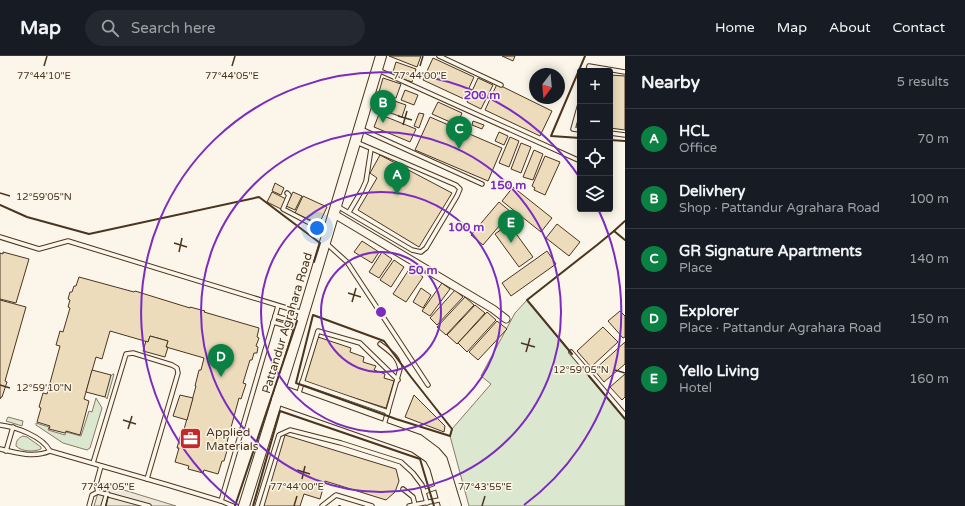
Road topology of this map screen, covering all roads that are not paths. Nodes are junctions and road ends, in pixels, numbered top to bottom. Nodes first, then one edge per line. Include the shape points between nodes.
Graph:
1 (381, 56) edge
2 (439, 56) edge
3 (589, 68) edge
4 (602, 68) edge
5 (377, 70) junction
6 (613, 70) edge
7 (625, 72) edge
8 (502, 84) dead end
9 (577, 117) edge
10 (360, 128) junction
11 (577, 130) edge
12 (613, 133) edge
13 (625, 135) edge
14 (356, 142) junction
15 (372, 149) junction
16 (577, 160) edge
17 (482, 184) dead end
18 (287, 193) dead end
19 (335, 209) junction
20 (349, 212) junction
21 (0, 237) edge
22 (327, 237) junction
23 (278, 306) junction
24 (304, 313) junction
25 (275, 316) junction
26 (506, 319) dead end
27 (273, 322) junction
28 (300, 326) junction
29 (380, 344) dead end
30 (571, 352) dead end
31 (398, 380) junction
32 (302, 382) junction
33 (428, 385) dead end
34 (278, 395) junction
35 (297, 396) junction
36 (388, 412) junction
37 (625, 415) edge
38 (0, 425) edge
39 (13, 427) junction
40 (382, 431) junction
41 (0, 449) edge
42 (6, 451) junction
43 (50, 451) junction
44 (93, 463) junction
45 (100, 466) junction
46 (147, 479) junction
47 (445, 484) junction
48 (403, 489) dead end
49 (98, 492) junction
50 (424, 492) junction
51 (107, 493) junction
52 (221, 501) junction
53 (445, 502) edge
54 (427, 503) junction
55 (415, 505) junction
56 (89, 506) edge
57 (103, 506) edge
58 (150, 506) edge
59 (233, 506) edge
60 (244, 506) edge
61 (257, 506) edge
62 (322, 506) edge
63 (372, 506) edge
64 (410, 506) edge
65 (456, 506) edge

1 - 5 street, Pattandur Agrahara Road
2 - 8 lane
3 - 4 lane
5 - 10 street, Pattandur Agrahara Road
5 - 16 lane
6 - 7 lane
9 - 11 lane via 574,130
10 - 14 street, Pattandur Agrahara Road
10 - 17 lane
12 - 13 lane
14 - 15 lane
14 - 19 street, Pattandur Agrahara Road
15 - 20 lane via 366,181
15 - 20 lane via 460,189 422,252 412,250
18 - 22 lane via 289,195 283,209
19 - 20 lane
19 - 22 street, Pattandur Agrahara Road
19 - 26 street
21 - 23 lane via 39,249 68,241
22 - 24 street, Pattandur Agrahara Road
22 - 33 lane via 347,262
23 - 24 lane
23 - 25 lane
24 - 28 street, Pattandur Agrahara Road
25 - 27 lane
25 - 28 lane
27 - 28 lane
27 - 52 lane
28 - 34 street, Pattandur Agrahara Road
29 - 31 lane via 399,360
30 - 37 lane
31 - 32 lane via 360,343 318,331
31 - 36 lane
32 - 35 lane
32 - 36 lane
34 - 35 street
34 - 40 street
34 - 60 street, Pattandur Agrahara Road
35 - 40 street
36 - 40 lane
38 - 39 lane
39 - 42 lane
39 - 43 lane via 39,440 48,446
40 - 47 street via 419,440 435,452 442,460
41 - 42 lane
42 - 43 lane via 31,455
43 - 44 lane
44 - 45 lane
44 - 46 lane via 126,354 133,353 172,365 177,368 178,373
45 - 46 lane
45 - 49 lane via 96,484
46 - 52 lane
47 - 50 lane
47 - 53 street
47 - 65 street
48 - 55 lane via 413,497
49 - 51 lane
49 - 56 lane via 92,495
50 - 54 lane
50 - 61 lane via 413,473 401,462 290,430 279,435
51 - 57 lane
51 - 58 lane
52 - 59 lane
53 - 54 lane
54 - 55 lane
55 - 64 lane
62 - 63 lane via 336,495

